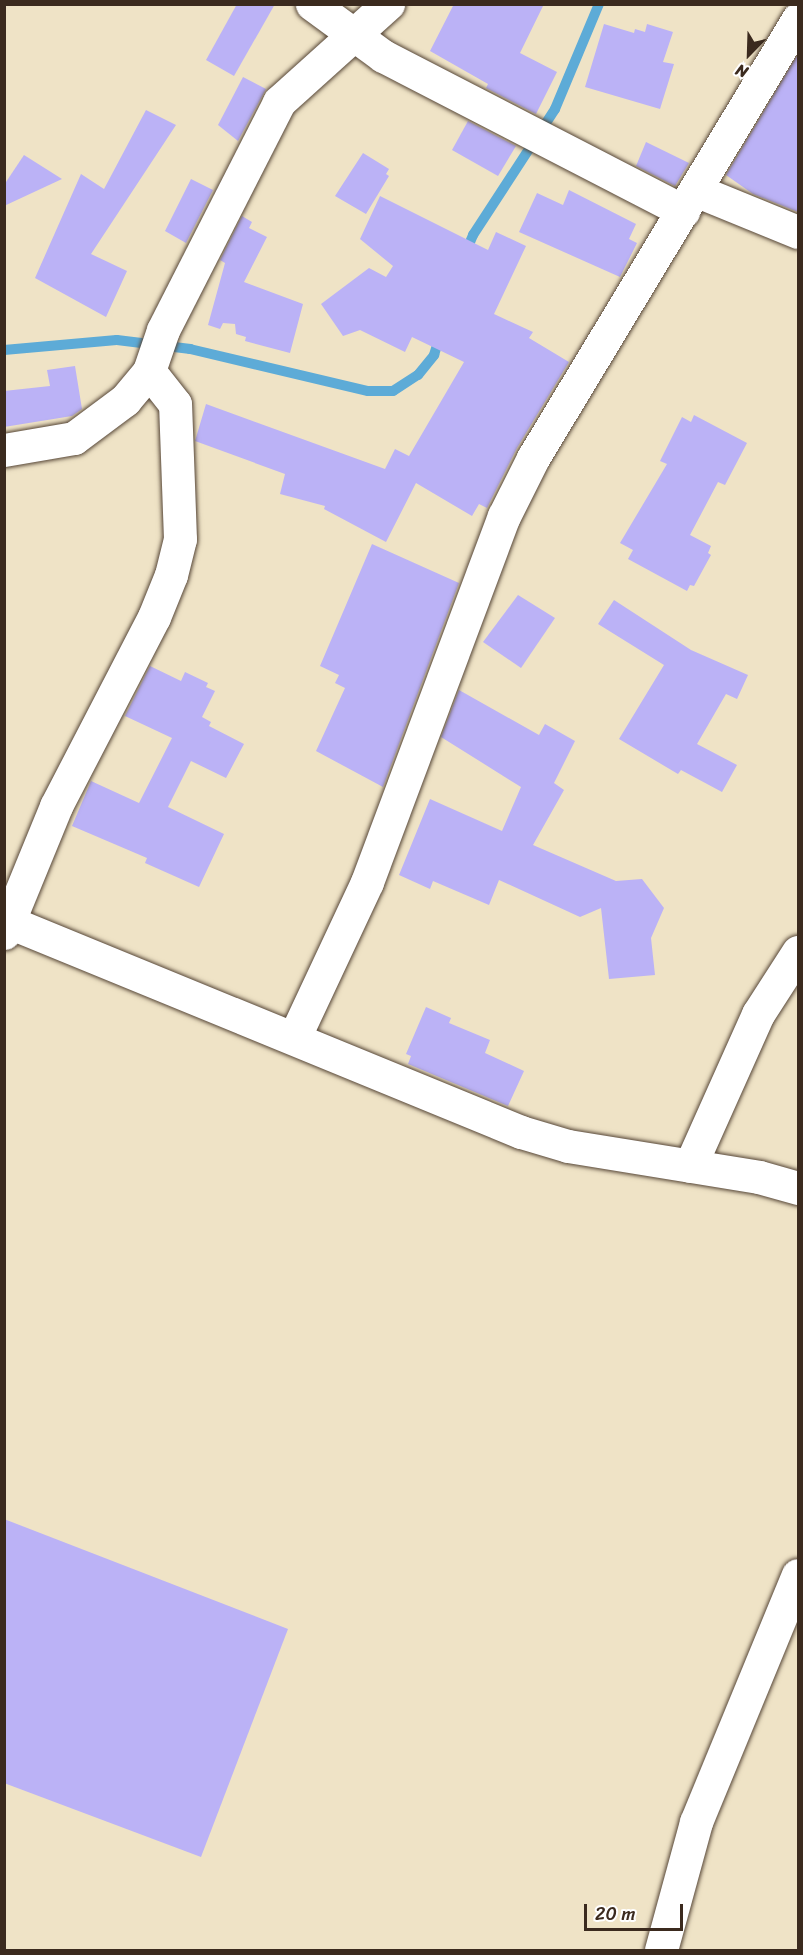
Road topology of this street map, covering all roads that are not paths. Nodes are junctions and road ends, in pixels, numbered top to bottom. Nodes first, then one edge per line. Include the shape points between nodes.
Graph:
1 (312, 4) edge
2 (388, 4) edge
3 (798, 19) edge
4 (354, 36) junction
5 (689, 201) junction
6 (798, 232) edge
7 (155, 352) junction
8 (4, 450) edge
9 (6, 925) edge
10 (798, 952) edge
11 (294, 1038) junction
12 (690, 1166) junction
13 (798, 1188) edge
14 (798, 1575) edge
15 (661, 1950) edge

1 - 4 street
2 - 4 street
3 - 5 street
4 - 5 street via 383,56 540,135
4 - 7 street via 279,102
5 - 6 street
5 - 11 street via 533,458 504,516 367,882
7 - 8 street via 125,400 74,438
7 - 9 street via 175,404 180,539 171,575 154,617 56,806
9 - 11 street
10 - 12 street via 758,1014
11 - 12 street via 521,1132 568,1146
12 - 13 street
14 - 15 street via 696,1822

